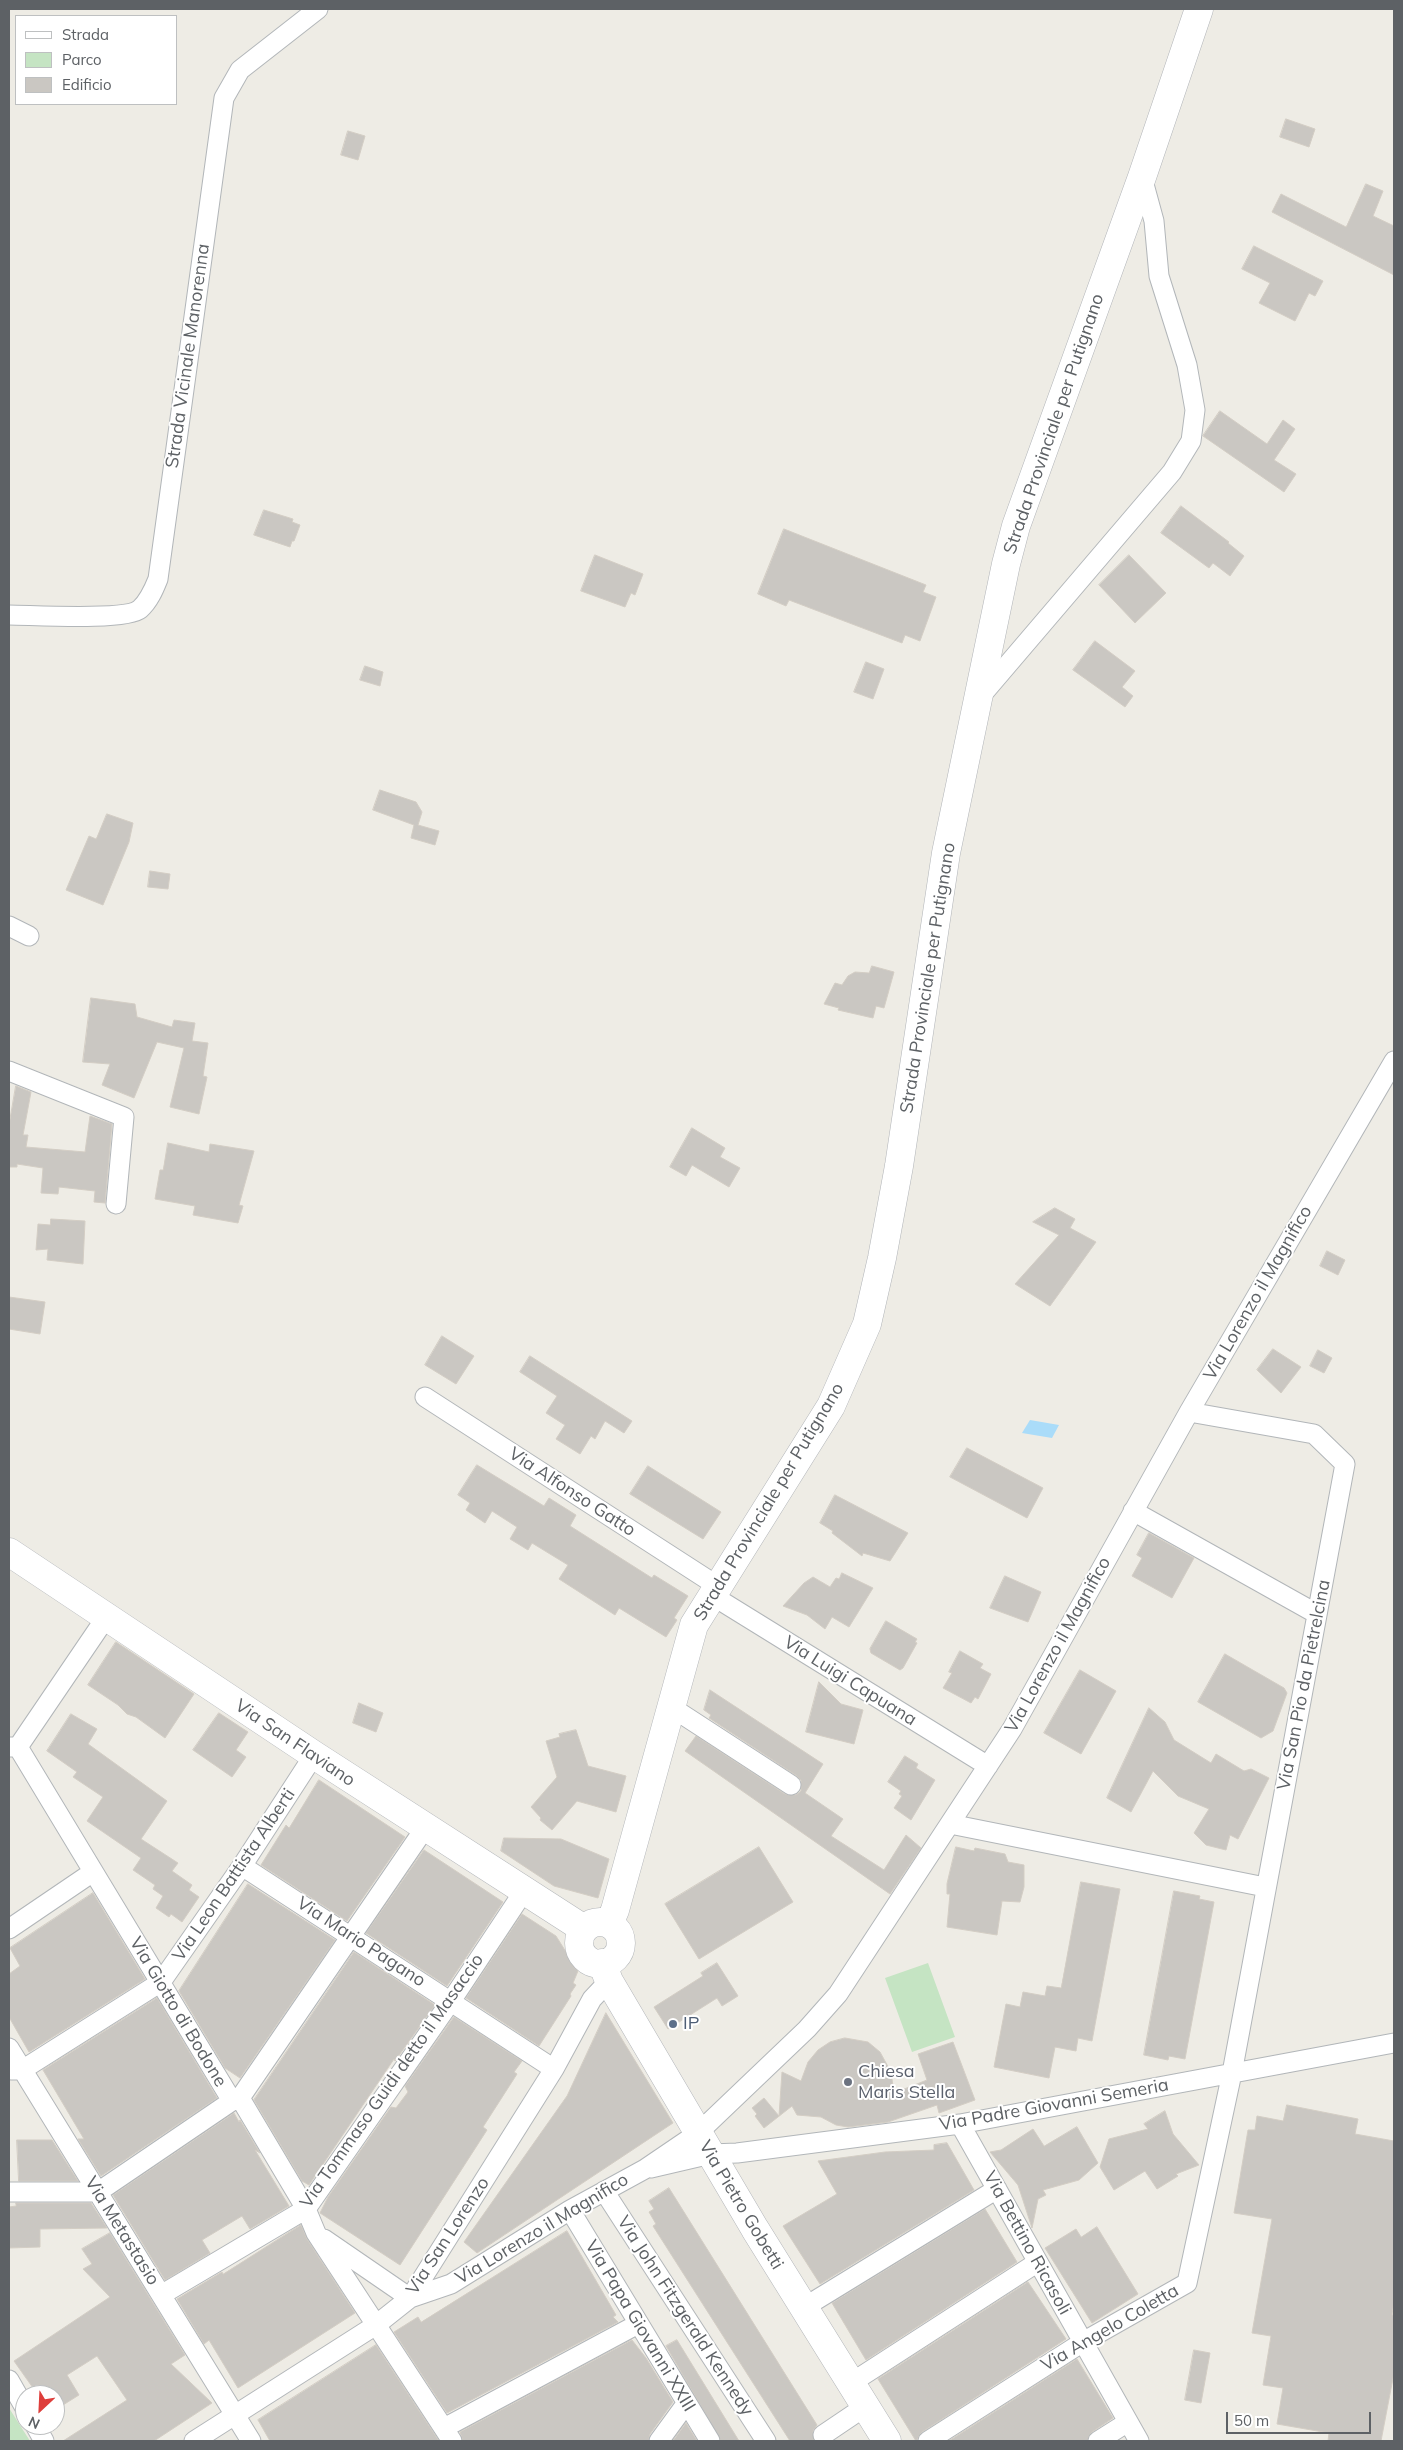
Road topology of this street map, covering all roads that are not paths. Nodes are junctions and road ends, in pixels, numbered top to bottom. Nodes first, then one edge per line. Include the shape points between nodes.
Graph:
1 (318, 9) edge
2 (1198, 9) edge
3 (1142, 177) junction
4 (9, 615) edge
5 (976, 702) junction
6 (9, 926) edge
7 (30, 936) dead end
8 (1394, 1061) edge
9 (9, 1071) edge
10 (116, 1204) dead end
11 (425, 1397) dead end
12 (1189, 1412) junction
13 (1133, 1511) junction
14 (9, 1552) edge
15 (716, 1592) junction
16 (1317, 1614) junction
17 (107, 1616) junction
18 (672, 1706) junction
19 (13, 1747) edge
20 (314, 1756) junction
21 (988, 1766) junction
22 (791, 1784) dead end
23 (950, 1824) junction
24 (425, 1828) junction
25 (242, 1866) junction
26 (93, 1872) junction
27 (1265, 1887) junction
28 (524, 1890) junction
29 (597, 1926) junction
30 (9, 1929) edge
31 (351, 1935) junction
32 (606, 1972) junction
33 (161, 1982) junction
34 (451, 2000) junction
35 (1394, 2042) edge
36 (9, 2048) edge
37 (554, 2069) junction
38 (16, 2070) edge
39 (1232, 2073) junction
40 (236, 2099) junction
41 (960, 2124) junction
42 (704, 2144) junction
43 (645, 2169) junction
44 (997, 2189) junction
45 (604, 2191) junction
46 (9, 2192) edge
47 (98, 2192) junction
48 (306, 2209) junction
49 (570, 2210) junction
50 (316, 2233) junction
51 (1038, 2262) junction
52 (161, 2295) junction
53 (410, 2298) junction
54 (803, 2308) junction
55 (638, 2324) junction
56 (376, 2325) junction
57 (1083, 2342) junction
58 (851, 2383) junction
59 (686, 2404) junction
60 (866, 2406) junction
61 (234, 2415) junction
62 (1128, 2422) junction
63 (448, 2435) edge
64 (823, 2435) dead end
65 (194, 2441) edge
66 (250, 2441) edge
67 (659, 2441) edge
68 (710, 2441) edge
69 (766, 2441) edge
70 (887, 2441) edge
71 (928, 2441) edge
72 (1098, 2441) edge
73 (1139, 2441) edge

1 - 4 street, Strada Vicinale Manorenna via 240,70 224,98 158,579 151,595 139,610 116,615
2 - 3 street, Strada Provinciale per Putignano
3 - 5 street, Strada Provinciale per Putignano via 1016,526
3 - 5 street via 1154,221 1159,276 1187,365 1196,410 1191,442 1172,472
5 - 15 street, Strada Provinciale per Putignano via 946,852 899,1166 868,1324 831,1406
6 - 7 street
8 - 12 street, Via Lorenzo il Magnifico
9 - 10 street via 124,1117
11 - 15 street, Via Alfonso Gatto
12 - 13 street, Via Lorenzo il Magnifico
12 - 16 street, Via San Pio da Pietrelcina via 1314,1434 1346,1464
13 - 16 street
13 - 21 street, Via Lorenzo il Magnifico via 1012,1729
14 - 17 street, Via San Flaviano
15 - 18 street, Strada Provinciale per Putignano via 694,1625
15 - 21 street, Via Luigi Capuana
16 - 27 street, Via San Pio da Pietrelcina
17 - 19 street
17 - 20 street, Via San Flaviano
18 - 22 street
18 - 29 street, Strada Provinciale per Putignano via 615,1910
19 - 26 street, Via Giotto di Bodone
20 - 24 street, Via San Flaviano
20 - 25 street, Via Leon Battista Alberti
21 - 23 street, Via Lorenzo il Magnifico
23 - 27 street
23 - 42 street, Via Lorenzo il Magnifico via 838,1994
24 - 28 street, Via San Flaviano
24 - 31 street
25 - 31 street, Via Mario Pagano
25 - 33 street, Via Leon Battista Alberti
26 - 30 street
26 - 33 street, Via Giotto di Bodone
27 - 39 street, Via San Pio da Pietrelcina
28 - 29 street, Via San Flaviano
28 - 34 street, Via Tommaso Guidi detto il Masaccio
29 - 32 street, Strada Provinciale per Putignano via 580,1939 581,1950
31 - 34 street, Via Mario Pagano
31 - 40 street
32 - 37 street, Via San Lorenzo
32 - 42 street, Via Pietro Gobetti
33 - 38 street, Via Leon Battista Alberti
33 - 40 street, Via Giotto di Bodone
34 - 37 street, Via Mario Pagano
34 - 48 street, Via Tommaso Guidi detto il Masaccio
35 - 39 street, Via Padre Giovanni Semeria
36 - 38 street, Via Metastasio
37 - 53 street, Via San Lorenzo
38 - 47 street, Via Metastasio
39 - 41 street, Via Padre Giovanni Semeria
39 - 57 street, Via Angelo Coletta via 1186,2283
40 - 47 street
40 - 48 street, Via Giotto di Bodone
41 - 42 street, Via Padre Giovanni Semeria via 737,2153
41 - 44 street, Via Bettino Ricasoli
42 - 43 street, Via Lorenzo il Magnifico
42 - 43 street, Via Lorenzo il Magnifico
42 - 54 street, Via Pietro Gobetti
43 - 45 street, Via Lorenzo il Magnifico
44 - 51 street, Via Bettino Ricasoli
44 - 54 street
45 - 49 street, Via Lorenzo il Magnifico
45 - 69 street, Via John Fitzgerald Kennedy
46 - 47 street
47 - 52 street, Via Metastasio
48 - 50 street, Via Giotto di Bodone
48 - 52 street, Via Tommaso Guidi detto il Masaccio
49 - 53 street, Via Lorenzo il Magnifico via 451,2284
49 - 55 street, Via Papa Giovanni XXIII
50 - 53 street
50 - 56 street, Via Giotto di Bodone
51 - 57 street, Via Bettino Ricasoli
51 - 58 street
52 - 61 street, Via Metastasio
53 - 56 street, Via San Lorenzo
54 - 58 street, Via Pietro Gobetti
55 - 59 street, Via Papa Giovanni XXIII
55 - 63 street
56 - 61 street, Via San Lorenzo
56 - 63 street, Via Giotto di Bodone
57 - 62 street, Via Bettino Ricasoli
57 - 71 street, Via Angelo Coletta
58 - 60 street, Via Pietro Gobetti
59 - 67 street
59 - 68 street, Via Papa Giovanni XXIII
60 - 64 street
60 - 70 street, Via Pietro Gobetti
61 - 65 street, Via San Lorenzo
61 - 66 street, Via Metastasio
62 - 72 street
62 - 73 street, Via Bettino Ricasoli

